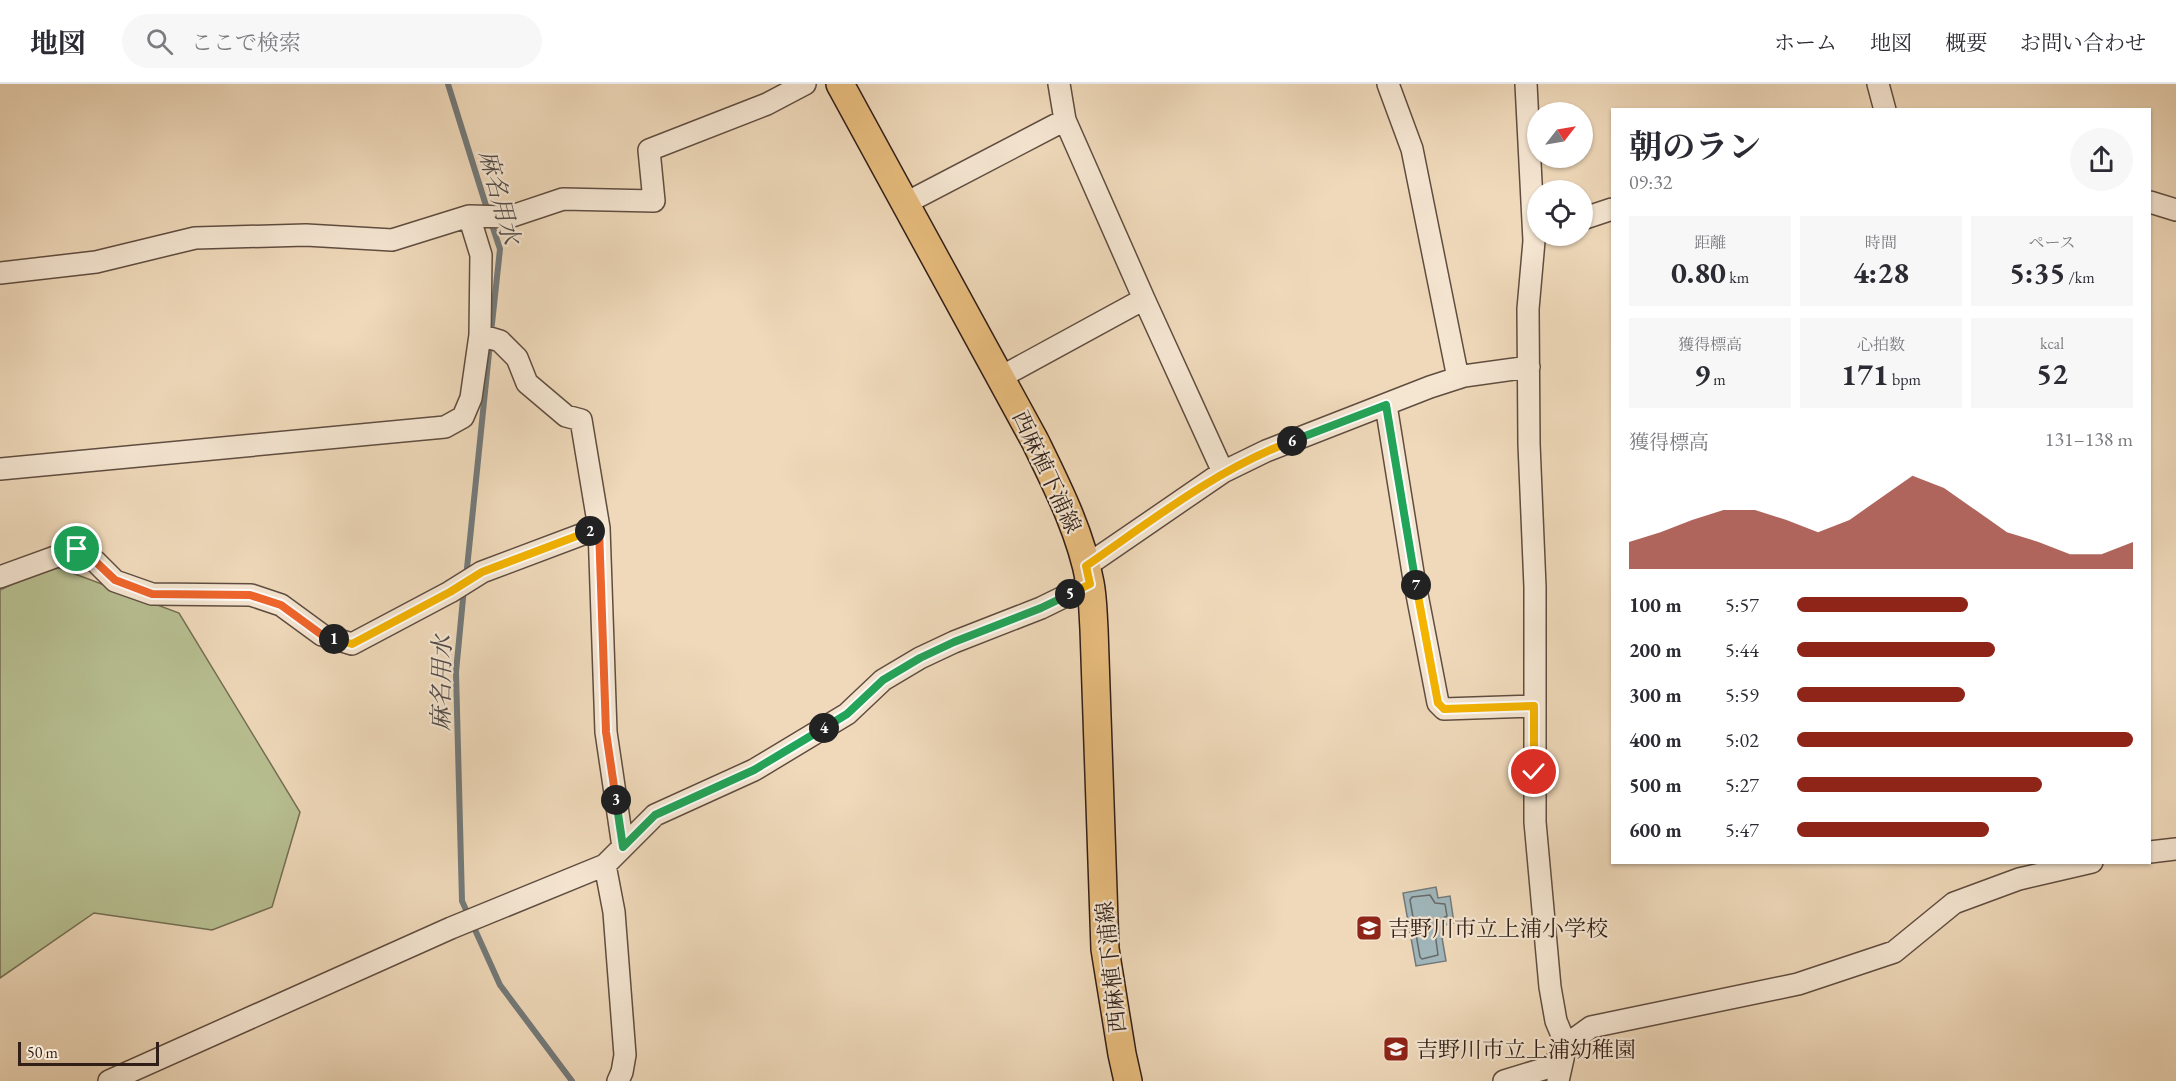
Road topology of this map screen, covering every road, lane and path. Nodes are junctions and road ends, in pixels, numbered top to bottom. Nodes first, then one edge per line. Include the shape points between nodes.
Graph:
1 (805, 84) edge
2 (840, 84) edge
3 (1059, 84) edge
4 (1388, 84) edge
5 (1526, 84) edge
6 (1878, 84) edge
7 (1884, 108) edge
8 (1065, 120) junction
9 (1535, 180) edge
10 (906, 202) junction
11 (2151, 202) edge
12 (1611, 209) edge
13 (2176, 210) edge
14 (1593, 215) edge
15 (469, 216) junction
16 (1539, 246) edge
17 (0, 273) edge
18 (1144, 299) junction
19 (480, 335) junction
20 (1529, 367) junction
21 (1000, 377) junction
22 (1458, 378) junction
23 (1386, 405) junction
24 (0, 469) edge
25 (1223, 472) junction
26 (599, 528) junction
27 (1088, 575) junction
28 (0, 577) edge
29 (1534, 706) junction
30 (623, 847) junction
31 (2176, 849) edge
32 (2151, 852) edge
33 (2083, 864) edge
34 (605, 865) junction
35 (1566, 1045) junction
36 (109, 1081) edge
37 (618, 1081) edge
38 (1128, 1081) edge
39 (1504, 1081) edge
40 (1558, 1081) edge

1 - 15 street via 767,104 649,150 654,201 563,199 509,217
2 - 10 main road, 西麻植下浦線
3 - 8 street
4 - 22 street via 1412,149
5 - 9 street
6 - 7 street
8 - 10 street
8 - 18 street
10 - 21 main road, 西麻植下浦線
11 - 13 street
12 - 14 street
15 - 17 street via 392,240 306,235 195,238 96,262
15 - 19 street via 481,255
16 - 20 street via 1528,309
18 - 21 street
18 - 25 street
19 - 24 street via 471,398 463,417 445,427
19 - 26 street via 500,341 517,358 527,383 566,416 582,420
20 - 22 street
20 - 29 street
21 - 27 main road, 西麻植下浦線 via 1063,499
22 - 23 street
23 - 25 street via 1266,451
23 - 29 street via 1438,703 1444,709
25 - 27 street
26 - 28 street via 482,572 352,644 322,635 281,605 250,595 152,594 115,580 77,549
26 - 30 street via 606,732
27 - 30 street via 1041,608 920,658 883,680 847,714 775,758 655,815
27 - 38 main road, 西麻植下浦線 via 1094,629 1105,949
29 - 35 street via 1535,822 1541,906 1556,1022
30 - 34 street
31 - 32 street
33 - 35 street via 2019,879 1954,903 1894,952 1798,984 1591,1027
34 - 36 street via 451,928
34 - 37 street via 614,912 625,1055
35 - 39 street via 1550,1067
35 - 40 street

